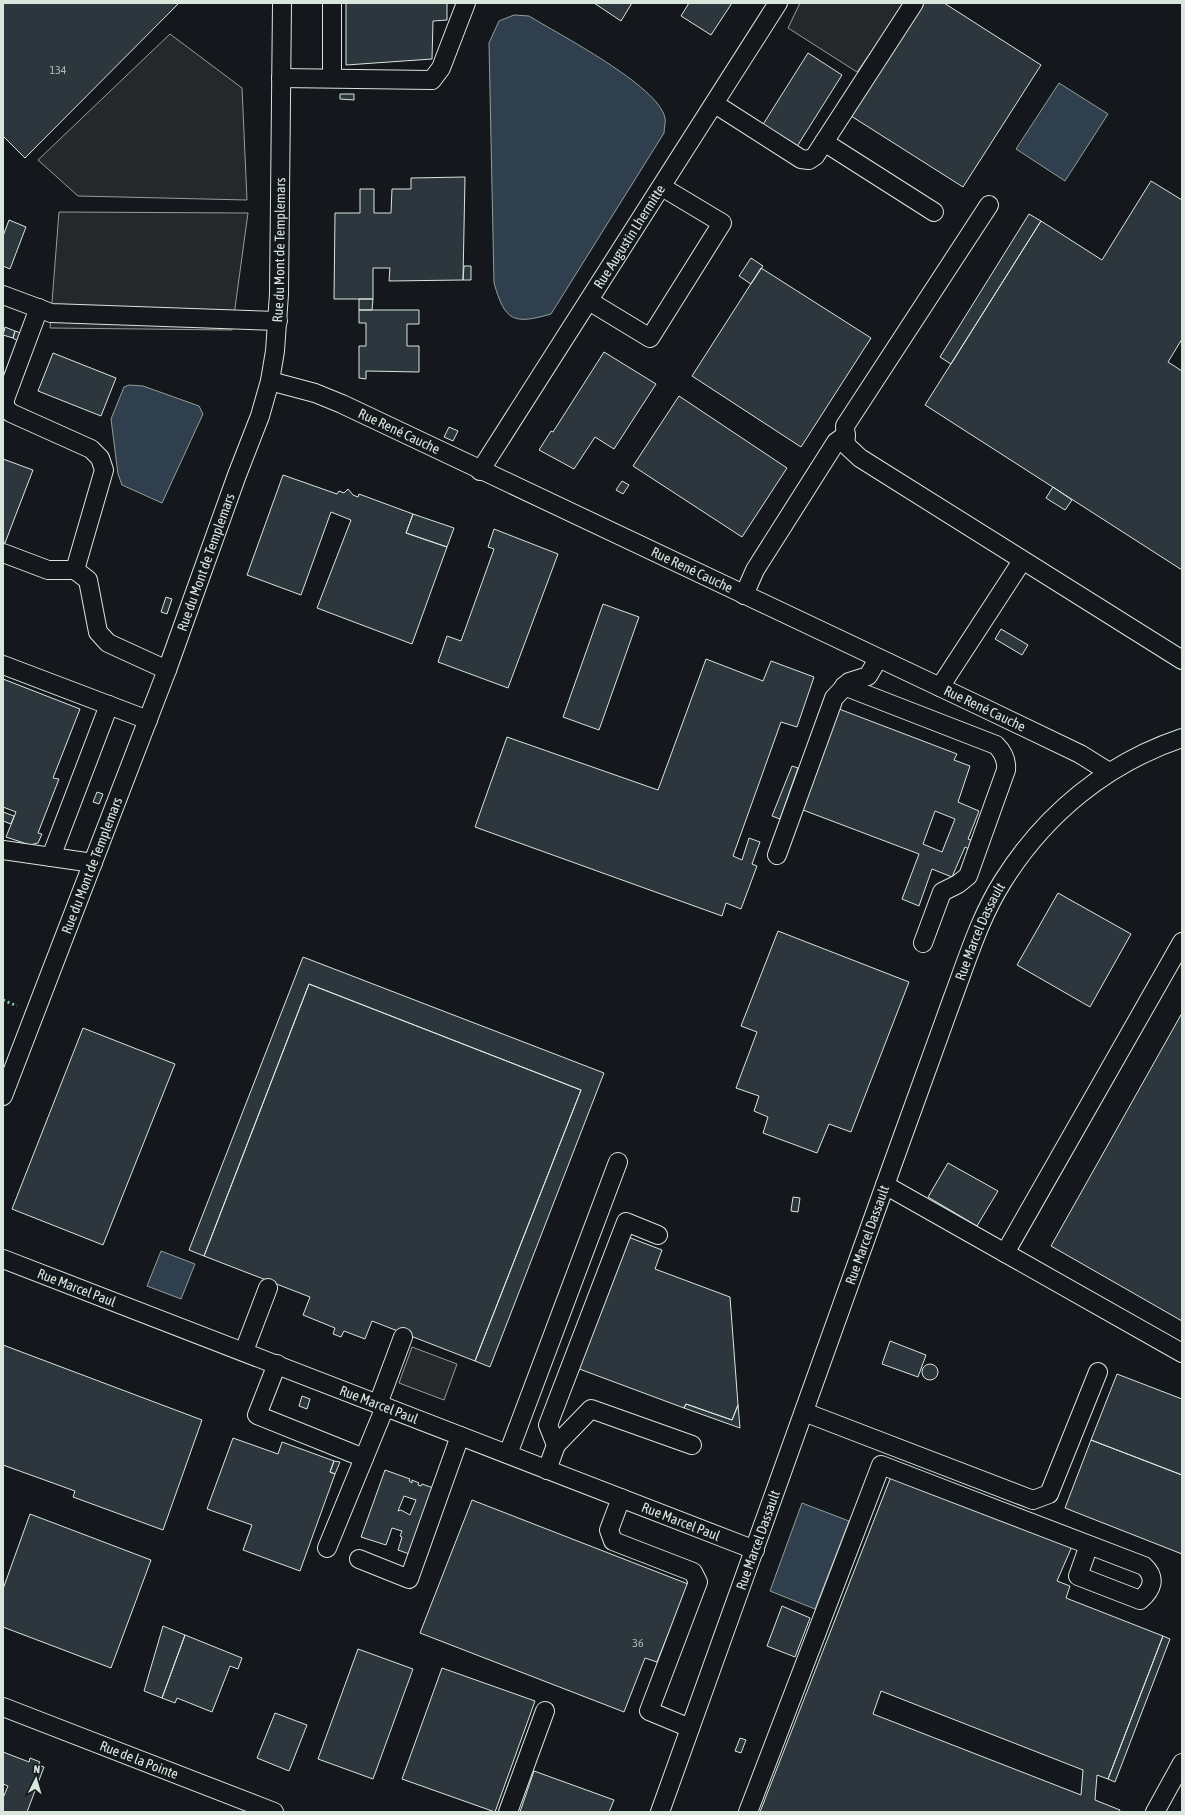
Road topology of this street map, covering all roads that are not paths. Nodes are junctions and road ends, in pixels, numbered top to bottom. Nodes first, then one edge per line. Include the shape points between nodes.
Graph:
1 (282, 3) edge
2 (332, 3) edge
3 (466, 3) edge
4 (778, 3) edge
5 (914, 3) edge
6 (281, 78) junction
7 (332, 78) junction
8 (715, 104) junction
9 (824, 142) junction
10 (662, 187) junction
11 (990, 205) dead end
12 (934, 212) dead end
13 (3, 295) edge
14 (589, 301) junction
15 (39, 308) junction
16 (278, 321) junction
17 (270, 381) junction
18 (846, 436) junction
19 (480, 471) junction
20 (3, 553) edge
21 (1022, 561) junction
22 (75, 570) junction
23 (744, 595) junction
24 (878, 659) junction
25 (1182, 660) edge
26 (3, 666) edge
27 (167, 670) junction
28 (844, 686) junction
29 (940, 687) junction
30 (109, 705) junction
31 (980, 706) junction
32 (148, 720) junction
33 (969, 734) junction
34 (1182, 738) edge
35 (1109, 772) junction
36 (3, 850) edge
37 (777, 855) dead end
38 (51, 857) junction
39 (93, 864) junction
40 (1182, 942) edge
41 (924, 943) dead end
42 (3, 1096) edge
43 (618, 1162) dead end
44 (885, 1186) junction
45 (658, 1235) dead end
46 (1005, 1253) junction
47 (3, 1259) edge
48 (268, 1288) dead end
49 (403, 1337) dead end
50 (244, 1352) junction
51 (1182, 1353) edge
52 (277, 1364) junction
53 (1098, 1372) dead end
54 (382, 1405) junction
55 (804, 1412) junction
56 (460, 1436) junction
57 (556, 1445) junction
58 (692, 1445) dead end
59 (508, 1454) junction
60 (364, 1458) junction
61 (547, 1470) junction
62 (621, 1498) junction
63 (1089, 1545) dead end
64 (327, 1548) dead end
65 (755, 1550) junction
66 (359, 1559) dead end
67 (3, 1707) edge
68 (545, 1711) dead end
69 (690, 1728) junction
70 (1182, 1763) edge
71 (274, 1812) edge
72 (508, 1812) edge
73 (660, 1812) edge
74 (748, 1812) edge
75 (1155, 1812) edge

1 - 6 street, Rue du Mont de Templemars
2 - 7 street
3 - 7 street via 441,68 432,80
4 - 8 street, Rue Augustin Lhermitte
5 - 9 street
6 - 7 street
6 - 16 street, Rue du Mont de Templemars
8 - 9 street via 801,159 809,160 815,156
8 - 10 street, Rue Augustin Lhermitte
9 - 12 street
10 - 14 street, Rue Augustin Lhermitte
10 - 14 street via 722,223 650,338
11 - 18 street via 845,426
13 - 15 street
14 - 19 street, Rue Augustin Lhermitte
15 - 16 street via 51,313
15 - 22 street via 5,399 5,407 10,413 91,449 100,458 104,470
16 - 17 street, Rue du Mont de Templemars
17 - 19 street, Rue René Cauche via 301,388 331,399
17 - 27 street, Rue du Mont de Templemars via 260,416
18 - 21 street via 846,445 860,458
18 - 23 street via 836,442 831,449 755,570
19 - 23 street, Rue René Cauche
20 - 22 street via 48,570
21 - 25 street
21 - 29 street
22 - 27 street via 88,580 98,632 108,643
23 - 24 street, Rue René Cauche
24 - 28 street via 868,676 854,679
24 - 29 street, Rue René Cauche
26 - 30 street
27 - 32 street, Rue du Mont de Templemars
28 - 33 street
28 - 37 street via 834,698
29 - 31 street, Rue René Cauche
30 - 32 street
30 - 38 street
31 - 33 street
31 - 35 street, Rue René Cauche via 1086,757
32 - 39 street, Rue du Mont de Templemars
33 - 41 street via 996,745 1004,756 1006,770 968,876 942,892
34 - 35 street, Rue Marcel Dassault via 1144,752
35 - 44 street, Rue Marcel Dassault via 1068,804 1043,829 1021,855 995,894 972,945
36 - 38 street
38 - 39 street
39 - 42 street, Rue du Mont de Templemars
40 - 46 street
43 - 59 street
44 - 46 street
44 - 55 street, Rue Marcel Dassault
45 - 57 street via 626,1222 548,1425
46 - 51 street
47 - 50 street, Rue Marcel Paul
48 - 50 street
49 - 54 street
50 - 52 street, Rue Marcel Paul
52 - 54 street, Rue Marcel Paul
52 - 60 street via 257,1415
53 - 55 street via 1049,1494 1033,1500
54 - 56 street, Rue Marcel Paul
54 - 60 street
55 - 65 street, Rue Marcel Dassault
56 - 59 street, Rue Marcel Paul
56 - 66 street via 409,1579
57 - 58 street via 591,1409
57 - 61 street
59 - 61 street, Rue Marcel Paul
60 - 64 street
61 - 62 street, Rue Marcel Paul
62 - 65 street, Rue Marcel Paul
62 - 69 street via 609,1530 613,1541 693,1572 698,1582 649,1711
63 - 74 street via 881,1465
65 - 69 street, Rue Marcel Dassault
67 - 71 street, Rue de la Pointe
68 - 72 street
69 - 73 street, Rue Marcel Dassault
70 - 75 street

